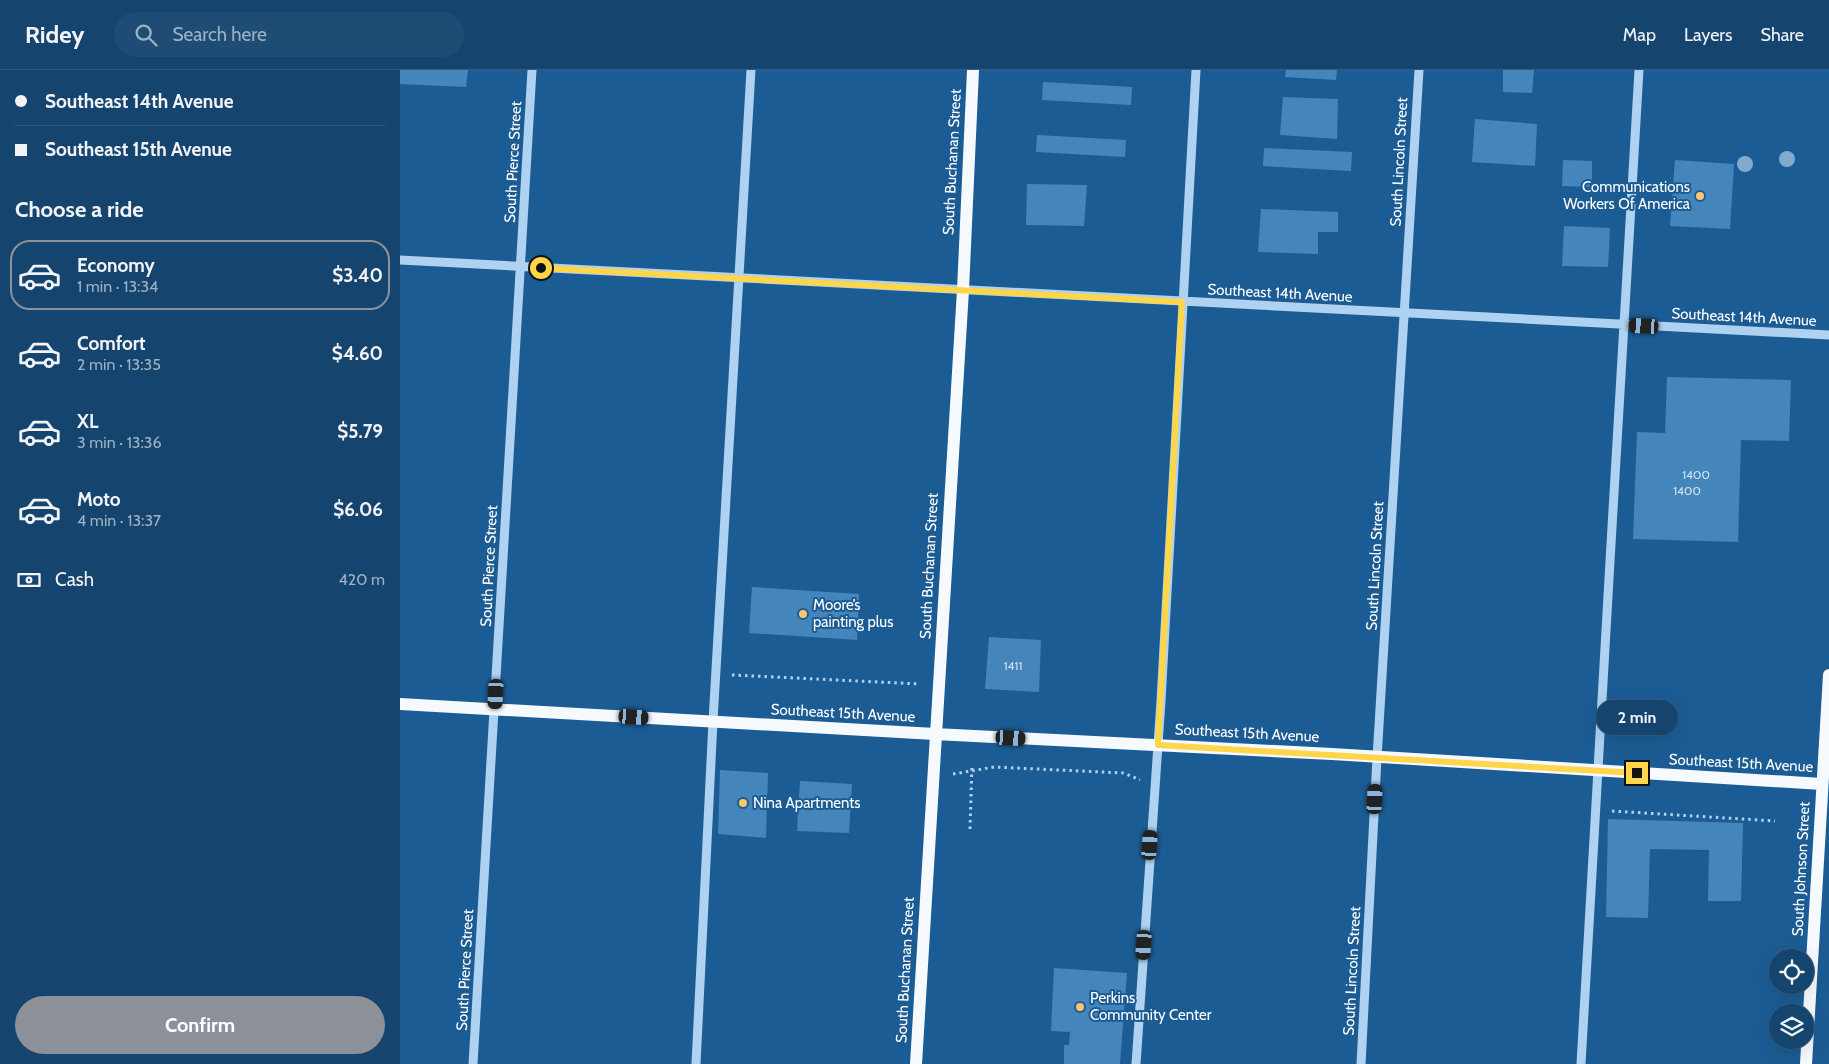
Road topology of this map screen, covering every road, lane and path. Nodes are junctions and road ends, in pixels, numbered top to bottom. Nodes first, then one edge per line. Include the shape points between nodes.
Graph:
1 (532, 70) edge
2 (751, 70) edge
3 (973, 70) edge
4 (1196, 70) edge
5 (1419, 70) edge
6 (1639, 70) edge
7 (400, 260) edge
8 (521, 267) junction
9 (740, 278) junction
10 (962, 290) junction
11 (1182, 302) junction
12 (1404, 313) junction
13 (1625, 325) junction
14 (1829, 335) edge
15 (716, 674) junction
16 (1829, 675) edge
17 (921, 684) dead end
18 (400, 704) edge
19 (495, 708) junction
20 (714, 721) junction
21 (935, 734) junction
22 (1158, 745) junction
23 (1377, 758) junction
24 (972, 764) dead end
25 (1597, 770) junction
26 (971, 771) junction
27 (952, 774) dead end
28 (1826, 784) edge
29 (1154, 786) junction
30 (1594, 810) junction
31 (1775, 820) dead end
32 (970, 830) dead end
33 (473, 1064) edge
34 (696, 1064) edge
35 (916, 1064) edge
36 (1136, 1064) edge
37 (1361, 1064) edge
38 (1581, 1064) edge
39 (1806, 1064) edge

1 - 8 street, South Pierce Street
2 - 9 street
3 - 10 main road, South Buchanan Street
4 - 11 street
5 - 12 street, South Lincoln Street
6 - 13 street
7 - 8 street, Southeast 14th Avenue
8 - 9 street, Southeast 14th Avenue
8 - 19 street, South Pierce Street
9 - 10 street, Southeast 14th Avenue
9 - 15 street
10 - 11 street, Southeast 14th Avenue
10 - 21 main road, South Buchanan Street
11 - 12 street, Southeast 14th Avenue
11 - 22 street
12 - 13 street, Southeast 14th Avenue
12 - 23 street, South Lincoln Street
13 - 14 street, Southeast 14th Avenue
13 - 25 street
15 - 17 path
15 - 20 street
16 - 28 main road, South Johnson Street
18 - 19 main road, Southeast 15th Avenue
19 - 20 main road, Southeast 15th Avenue
19 - 33 street, South Pierce Street
20 - 21 main road, Southeast 15th Avenue
20 - 34 street
21 - 22 main road, Southeast 15th Avenue
21 - 35 main road, South Buchanan Street
22 - 23 main road, Southeast 15th Avenue
22 - 29 street
23 - 25 main road, Southeast 15th Avenue
23 - 37 street, South Lincoln Street
24 - 26 path
25 - 28 main road, Southeast 15th Avenue
25 - 30 street
26 - 27 path
26 - 29 path via 994,767 1124,773
26 - 32 path
28 - 39 main road, South Johnson Street
29 - 36 street
30 - 31 path
30 - 38 street

